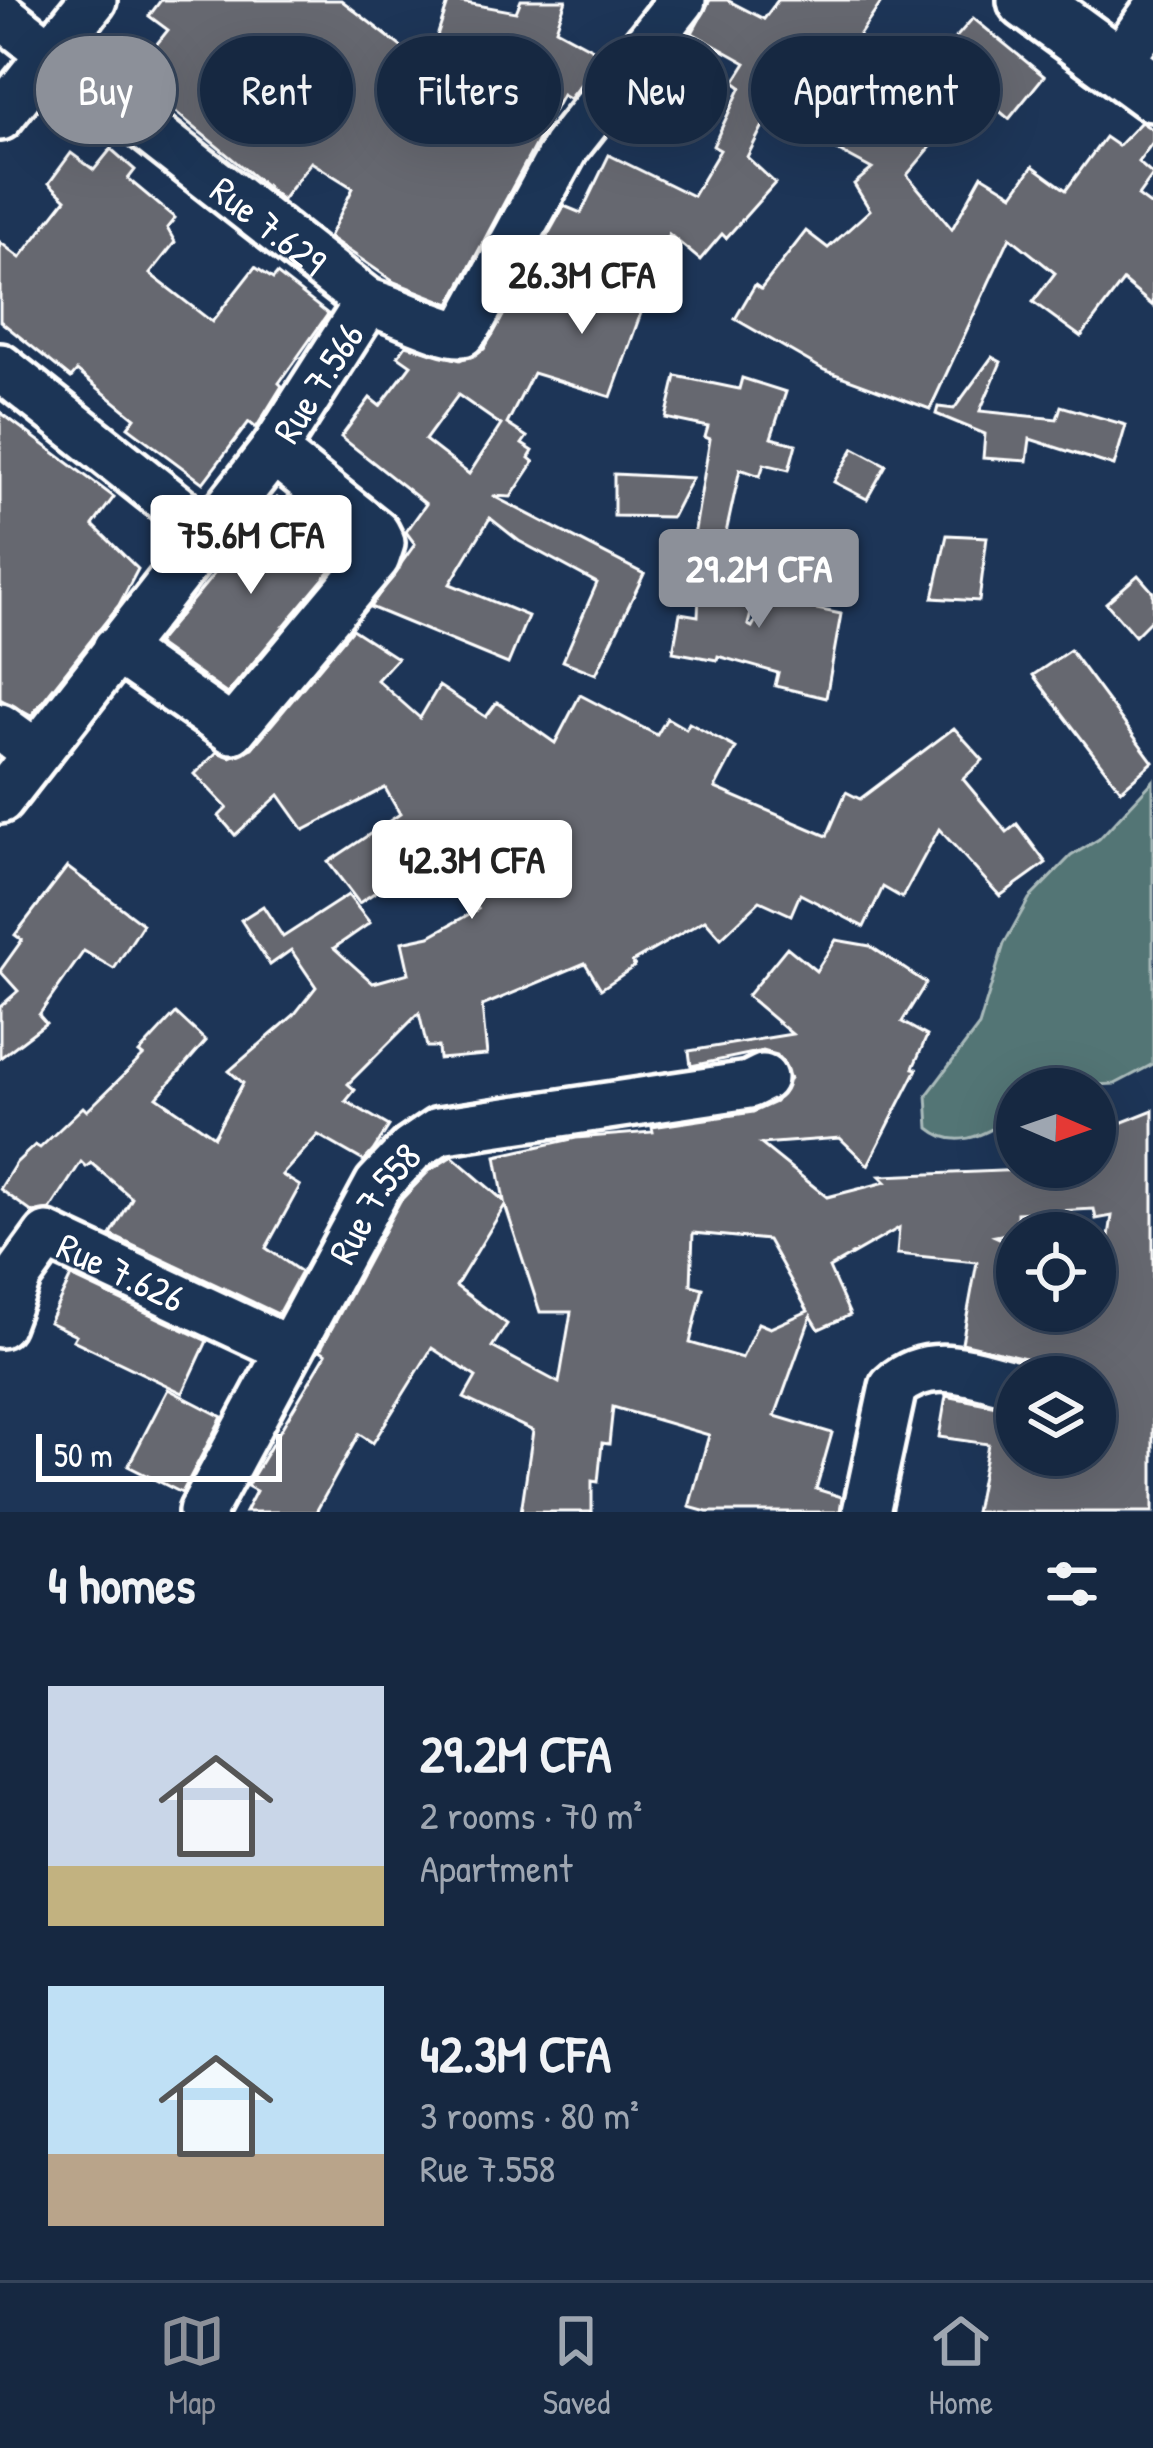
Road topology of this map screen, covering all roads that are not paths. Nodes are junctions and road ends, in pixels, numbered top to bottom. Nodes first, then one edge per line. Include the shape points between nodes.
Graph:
1 (93, 0) edge
2 (682, 0) edge
3 (1027, 0) edge
4 (0, 14) edge
5 (1153, 14) edge
6 (63, 36) edge
7 (36, 41) edge
8 (36, 70) edge
9 (1134, 79) edge
10 (0, 117) edge
11 (167, 144) edge
12 (368, 302) junction
13 (0, 367) edge
14 (273, 451) junction
15 (206, 531) junction
16 (116, 649) junction
17 (18, 740) edge
18 (0, 800) edge
19 (763, 1078) dead end
20 (0, 1324) edge
21 (288, 1348) junction
22 (996, 1380) edge
23 (202, 1512) edge
24 (866, 1512) edge

1 - 6 street
2 - 12 street, Rue 7.629 via 565,148 462,333
3 - 9 main road
4 - 7 street, Rue 7.629
5 - 9 street
8 - 10 street
11 - 12 street, Rue 7.629
12 - 14 street, Rue 7.566
13 - 15 street
14 - 15 street, Rue 7.566
14 - 16 street via 376,533 376,558 232,730
15 - 16 street, Rue 7.566
16 - 17 street, Rue 7.566
17 - 18 street, Rue 7.566
19 - 21 street, Rue 7.558 via 439,1130 378,1185
20 - 21 street, Rue 7.626 via 18,1276 47,1236
21 - 23 street, Rue 7.558
22 - 24 street via 927,1366 893,1387

